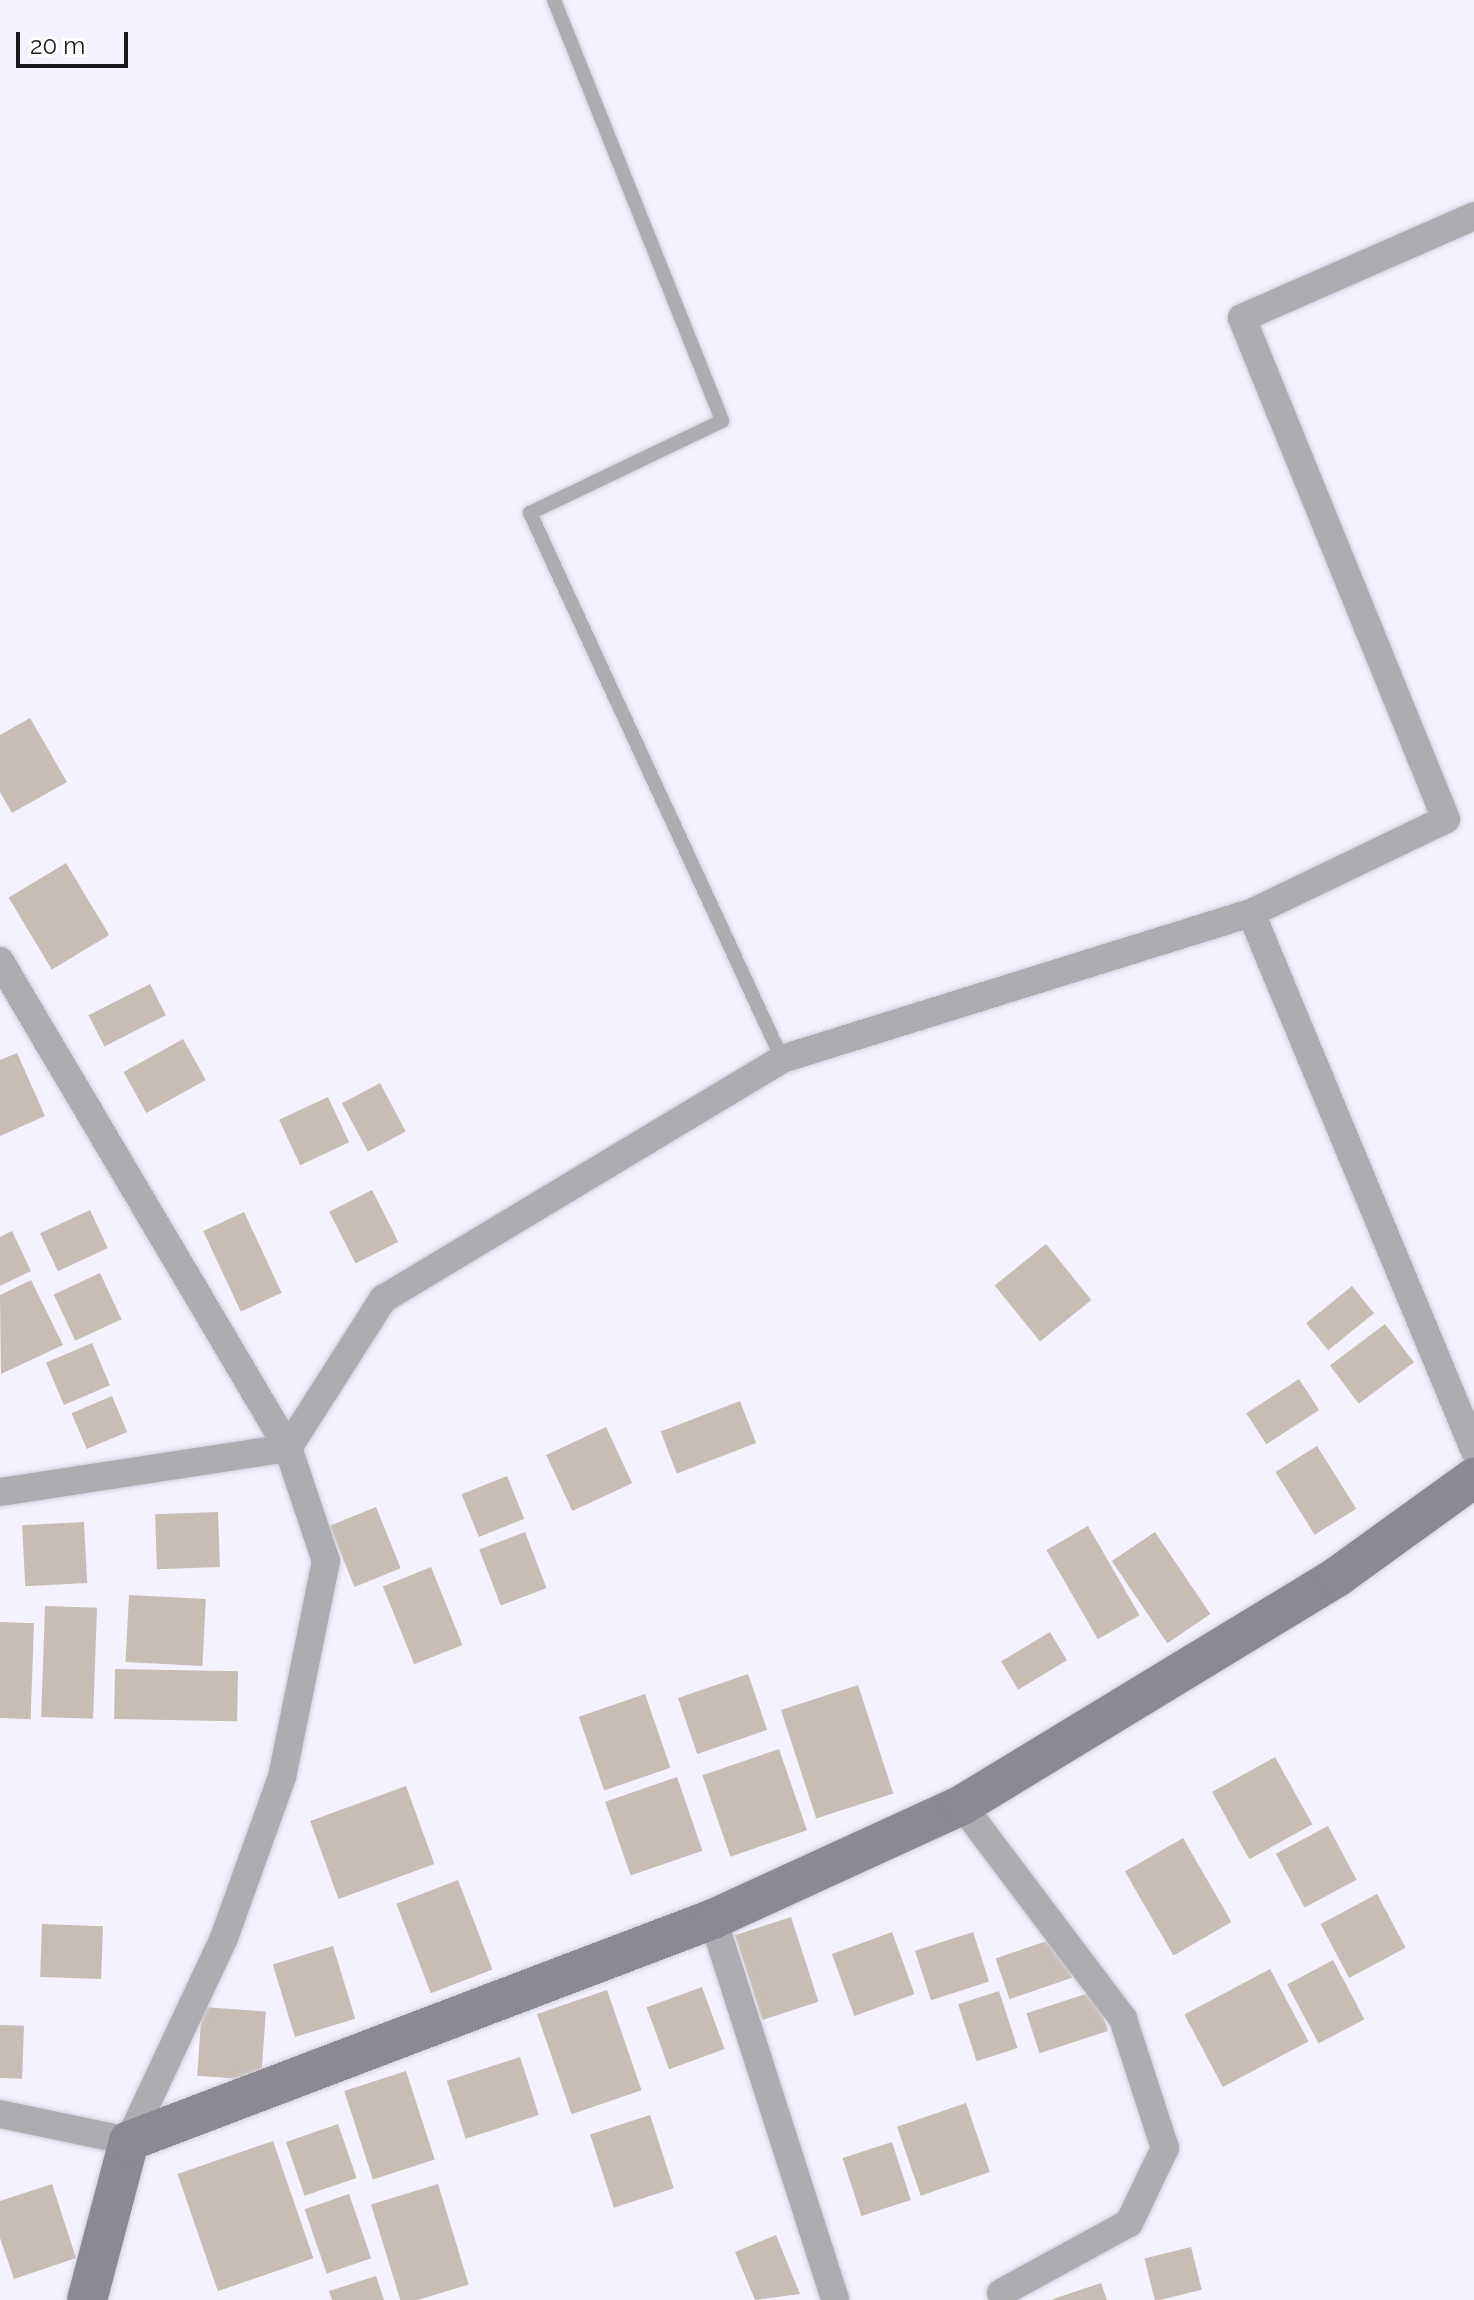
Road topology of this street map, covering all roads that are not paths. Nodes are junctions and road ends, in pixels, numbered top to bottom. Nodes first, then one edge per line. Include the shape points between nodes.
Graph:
1 (554, 0) edge
2 (1474, 216) edge
3 (1251, 913) junction
4 (0, 961) edge
5 (782, 1059) junction
6 (288, 1448) junction
7 (1474, 1449) edge
8 (1474, 1478) edge
9 (0, 1492) edge
10 (962, 1805) junction
11 (713, 1919) junction
12 (0, 2114) edge
13 (129, 2141) junction
14 (1001, 2293) dead end
15 (87, 2300) edge
16 (835, 2300) edge

1 - 5 lane via 722,421 530,513
2 - 3 street via 1242,318 1446,819
3 - 5 street
3 - 7 street
4 - 6 street
5 - 6 street via 383,1299
6 - 9 street
6 - 13 street via 326,1561 282,1777 224,1938
8 - 10 street via 1338,1576
10 - 11 street
10 - 14 street via 1123,2019 1165,2148 1129,2223
11 - 13 street
11 - 16 street
12 - 13 street
13 - 15 street

